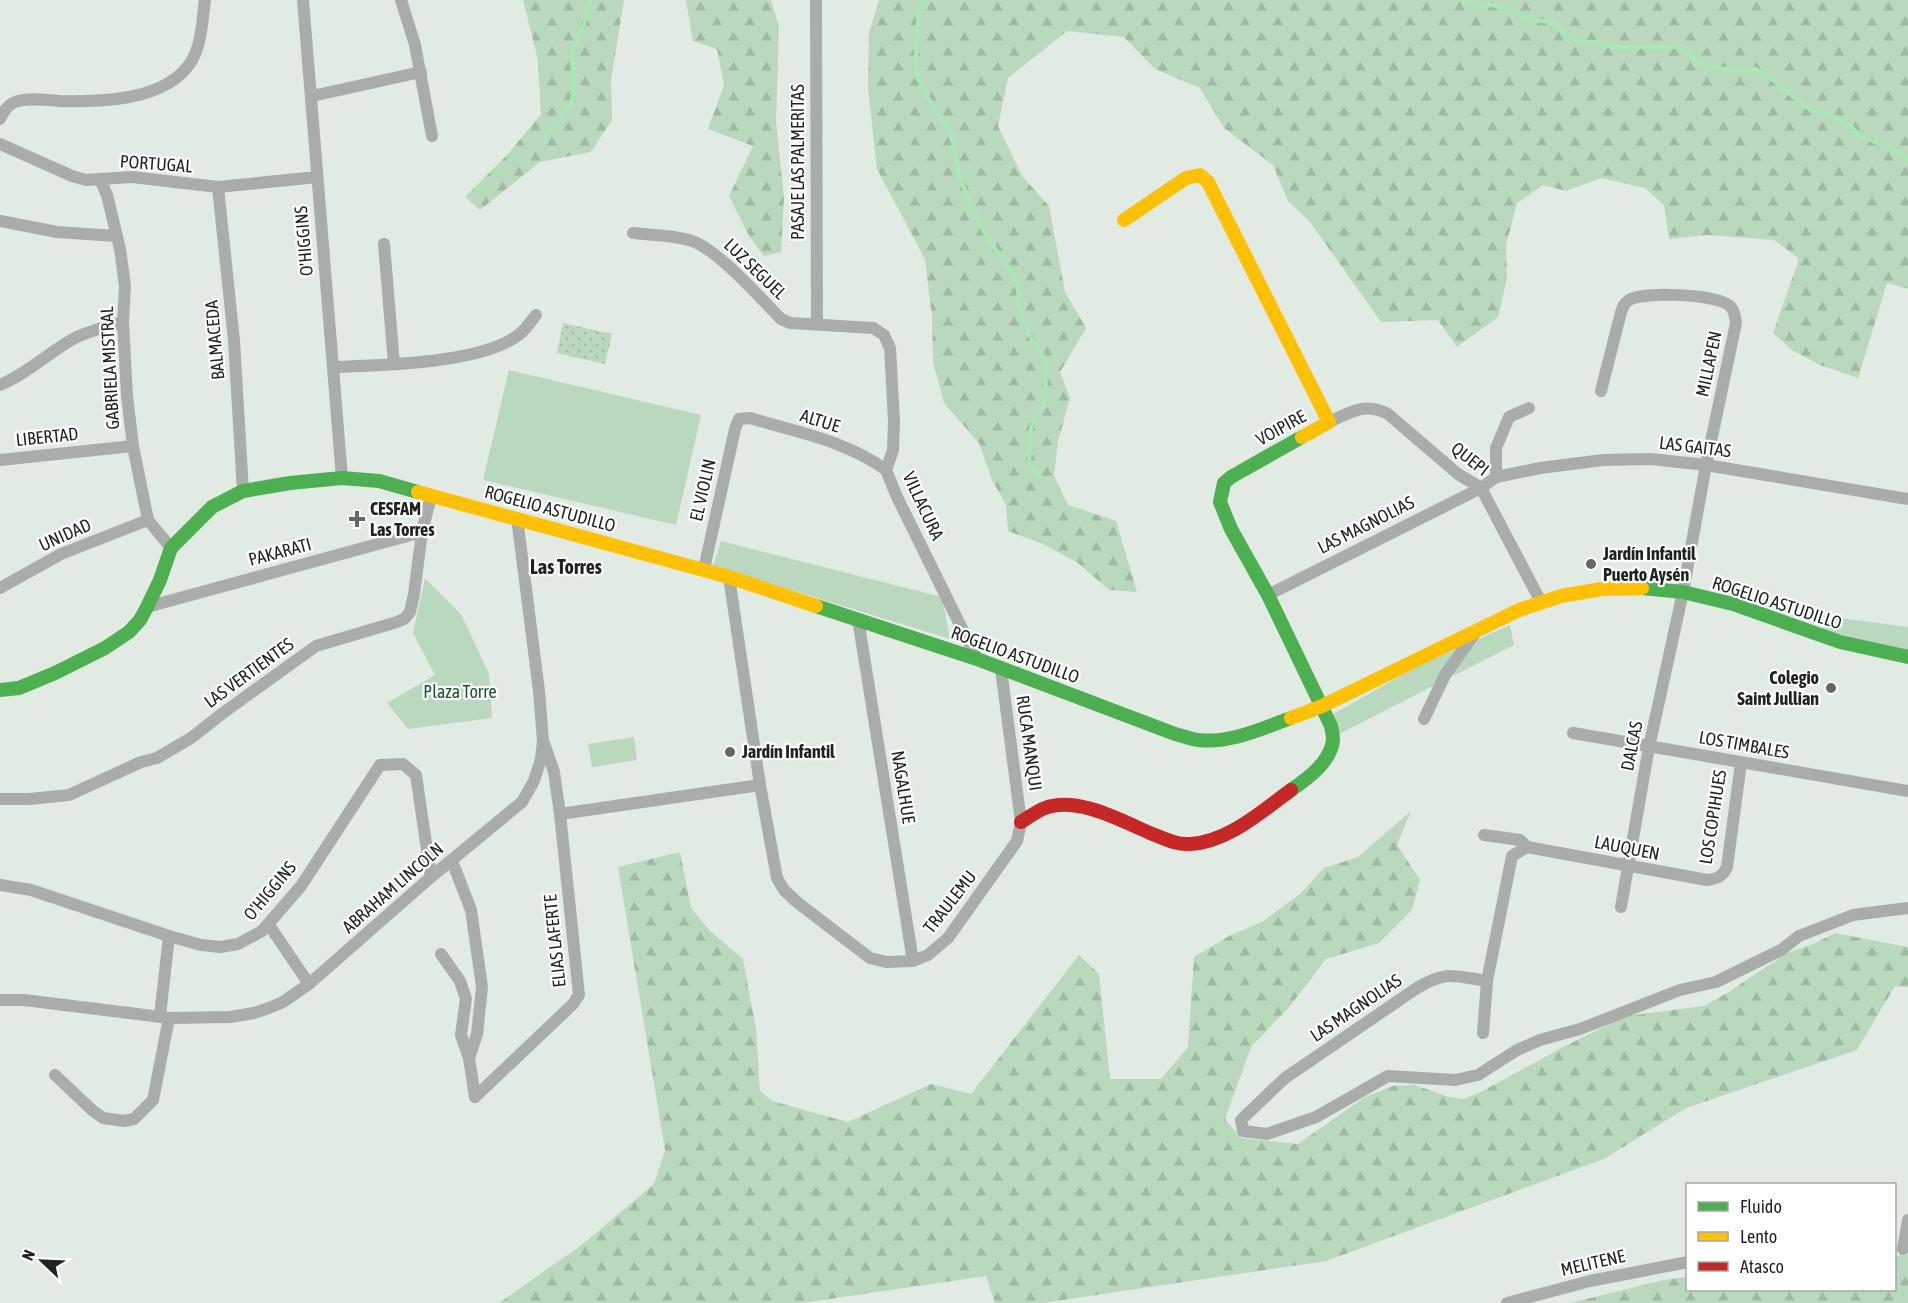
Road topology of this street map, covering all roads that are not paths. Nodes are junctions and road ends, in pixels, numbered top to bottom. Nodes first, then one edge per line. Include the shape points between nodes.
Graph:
1 (205, 0) edge
2 (303, 0) edge
3 (401, 0) edge
4 (816, 0) edge
5 (420, 72) junction
6 (312, 96) junction
7 (0, 119) edge
8 (432, 136) dead end
9 (0, 144) edge
10 (317, 177) junction
11 (99, 179) junction
12 (218, 187) junction
13 (1124, 220) dead end
14 (0, 222) edge
15 (633, 233) dead end
16 (116, 236) junction
17 (384, 244) dead end
18 (536, 315) dead end
19 (123, 322) junction
20 (817, 324) junction
21 (394, 364) junction
22 (334, 367) junction
23 (0, 386) edge
24 (1601, 391) dead end
25 (1529, 408) dead end
26 (739, 419) joint
27 (1329, 422) junction
28 (133, 446) junction
29 (0, 460) edge
30 (1706, 465) junction
31 (886, 470) junction
32 (1496, 477) junction
33 (342, 478) junction
34 (1480, 488) junction
35 (243, 491) junction
36 (431, 496) junction
37 (1908, 499) edge
38 (517, 518) junction
39 (148, 520) junction
40 (422, 532) junction
41 (171, 548) junction
42 (704, 569) junction
43 (729, 577) junction
44 (0, 588) edge
45 (1683, 592) junction
46 (1268, 595) junction
47 (1541, 602) junction
48 (147, 608) junction
49 (858, 619) junction
50 (1475, 632) junction
51 (1908, 657) edge
52 (976, 659) junction
53 (1001, 669) junction
54 (0, 690) edge
55 (1322, 706) junction
56 (1424, 719) dead end
57 (1573, 733) dead end
58 (543, 741) junction
59 (1649, 747) junction
60 (1741, 763) junction
61 (760, 785) junction
62 (1908, 791) edge
63 (0, 799) edge
64 (560, 814) junction
65 (1021, 822) junction
66 (1484, 835) dead end
67 (1527, 847) junction
68 (452, 861) junction
69 (1628, 867) junction
70 (1721, 876) joint
71 (431, 877) junction
72 (0, 885) edge
73 (1621, 907) dead end
74 (1908, 908) edge
75 (269, 925) junction
76 (169, 936) junction
77 (441, 954) dead end
78 (913, 961) junction
79 (1487, 981) junction
80 (309, 984) junction
81 (0, 1000) edge
82 (165, 1017) junction
83 (1483, 1033) dead end
84 (469, 1058) junction
85 (55, 1075) dead end
86 (1908, 1220) edge
87 (1902, 1249) edge
88 (1686, 1262) edge
89 (1507, 1303) edge

1 - 7 street via 197,49 180,76 165,85 107,101 16,101
2 - 6 street, O'HIGGINS
3 - 5 street
4 - 20 street, PASAJE LAS PALMERITAS
5 - 6 street
5 - 8 street
6 - 10 street, O'HIGGINS
9 - 11 street, PORTUGAL via 72,176
10 - 12 street, PORTUGAL
10 - 22 street, O'HIGGINS
11 - 12 street, PORTUGAL via 132,177
11 - 16 street, GABRIELA MISTRAL via 107,195
12 - 35 street, BALMACEDA via 234,341
13 - 27 street, VOIPIRE via 1186,178 1200,175 1208,182
14 - 16 street via 57,232
15 - 20 street, LUZ SEGUEL via 689,240 704,246 781,319
16 - 19 street, GABRIELA MISTRAL via 125,286
17 - 21 street
18 - 21 street via 521,333 504,344 468,356
19 - 23 street via 73,339
19 - 28 street, GABRIELA MISTRAL
20 - 31 street, VILLACURA via 873,328 884,334 890,348 894,421 893,450
21 - 22 street
22 - 33 street, O'HIGGINS
24 - 30 street, MILLAPEN via 1622,307 1627,302 1636,297 1679,294 1729,305 1736,324
25 - 32 street via 1509,417 1496,448
26 - 31 street, ALTUE via 750,418 848,448
26 - 42 street, EL VIOLIN
27 - 34 street, QUEPI via 1360,409 1379,409
27 - 46 street, VOIPIRE via 1224,483 1220,502
28 - 29 street, LIBERTAD
28 - 39 street, GABRIELA MISTRAL
30 - 32 street, LAS GAITAS via 1651,459 1603,460
30 - 37 street, LAS GAITAS
30 - 45 street, MILLAPEN
31 - 52 street, VILLACURA
32 - 34 street, LAS GAITAS
33 - 35 street, ROGELIO ASTUDILLO
33 - 36 street, ROGELIO ASTUDILLO via 379,481
34 - 46 street, LAS MAGNOLIAS
34 - 47 street, QUEPI
35 - 41 street, ROGELIO ASTUDILLO via 212,507
36 - 38 street, ROGELIO ASTUDILLO
36 - 40 street, LAS VERTIENTES
38 - 42 street, ROGELIO ASTUDILLO
38 - 58 street, ABRAHAM LINCOLN
39 - 41 street, GABRIELA MISTRAL
39 - 44 street, UNIDAD via 61,554
40 - 48 street, PAKARATI
40 - 63 street, LAS VERTIENTES via 414,594 404,619 316,646 191,738 157,758 69,795
41 - 48 street, ROGELIO ASTUDILLO
42 - 43 street, ROGELIO ASTUDILLO
43 - 49 street, ROGELIO ASTUDILLO
43 - 61 street, TRAULEMU
45 - 47 street, ROGELIO ASTUDILLO via 1602,589
45 - 51 street, ROGELIO ASTUDILLO via 1732,604 1840,642
45 - 59 street, DALCAS
46 - 55 street, VOIPIRE
47 - 50 street, ROGELIO ASTUDILLO
48 - 54 street, ROGELIO ASTUDILLO via 129,632 105,648 55,674 19,688
49 - 52 street, ROGELIO ASTUDILLO
49 - 78 street, NAGALHUE
50 - 55 street, ROGELIO ASTUDILLO
50 - 56 street via 1445,675
52 - 53 street, ROGELIO ASTUDILLO
53 - 55 street, ROGELIO ASTUDILLO via 1198,740 1220,740 1253,732
53 - 65 street, RUCA MANQUI
55 - 65 street via 1333,741 1308,779 1235,829 1212,839 1190,844 1172,842 1076,805 1044,808
57 - 59 street, LOS TIMBALES
58 - 64 street, ELIAS LAFERTE via 554,772
58 - 68 street, ABRAHAM LINCOLN via 534,781 522,802
59 - 60 street, LOS TIMBALES
59 - 69 street, DALCAS
60 - 62 street, LOS TIMBALES
60 - 70 street, LOS COPIHUES via 1727,867
61 - 64 street
61 - 78 street, TRAULEMU via 777,878 784,890 870,958
64 - 84 street, ELIAS LAFERTE via 579,995 475,1097
65 - 78 street, TRAULEMU via 1017,841 948,938 928,955
66 - 67 street, LAUQUEN via 1520,840
67 - 69 street, LAUQUEN
67 - 79 street via 1512,856
68 - 71 street, ABRAHAM LINCOLN
68 - 84 street via 471,910 482,987 477,1034
69 - 70 street, LAUQUEN via 1707,880
69 - 73 street, DALCAS
71 - 75 street, O'HIGGINS via 416,775 403,764 380,765 301,886
71 - 80 street, ABRAHAM LINCOLN
72 - 76 street, O'HIGGINS via 31,890
74 - 79 street, LAS MAGNOLIAS via 1853,915 1800,936 1781,950 1716,982 1680,990 1580,1029 1540,1040 1478,1075 1455,1080 1389,1076 1316,1118 1267,1134 1243,1131 1241,1120 1285,1078 1432,979 1446,975
75 - 76 street, O'HIGGINS via 255,936 229,946 211,947
75 - 80 street
76 - 82 street
77 - 84 street via 460,981 466,999 461,1035
79 - 83 street
80 - 82 street, ABRAHAM LINCOLN via 283,1002 254,1013
81 - 82 street, ABRAHAM LINCOLN
82 - 85 street via 153,1100 134,1119 103,1118
86 - 87 street
88 - 89 street, MELITENE via 1590,1281

